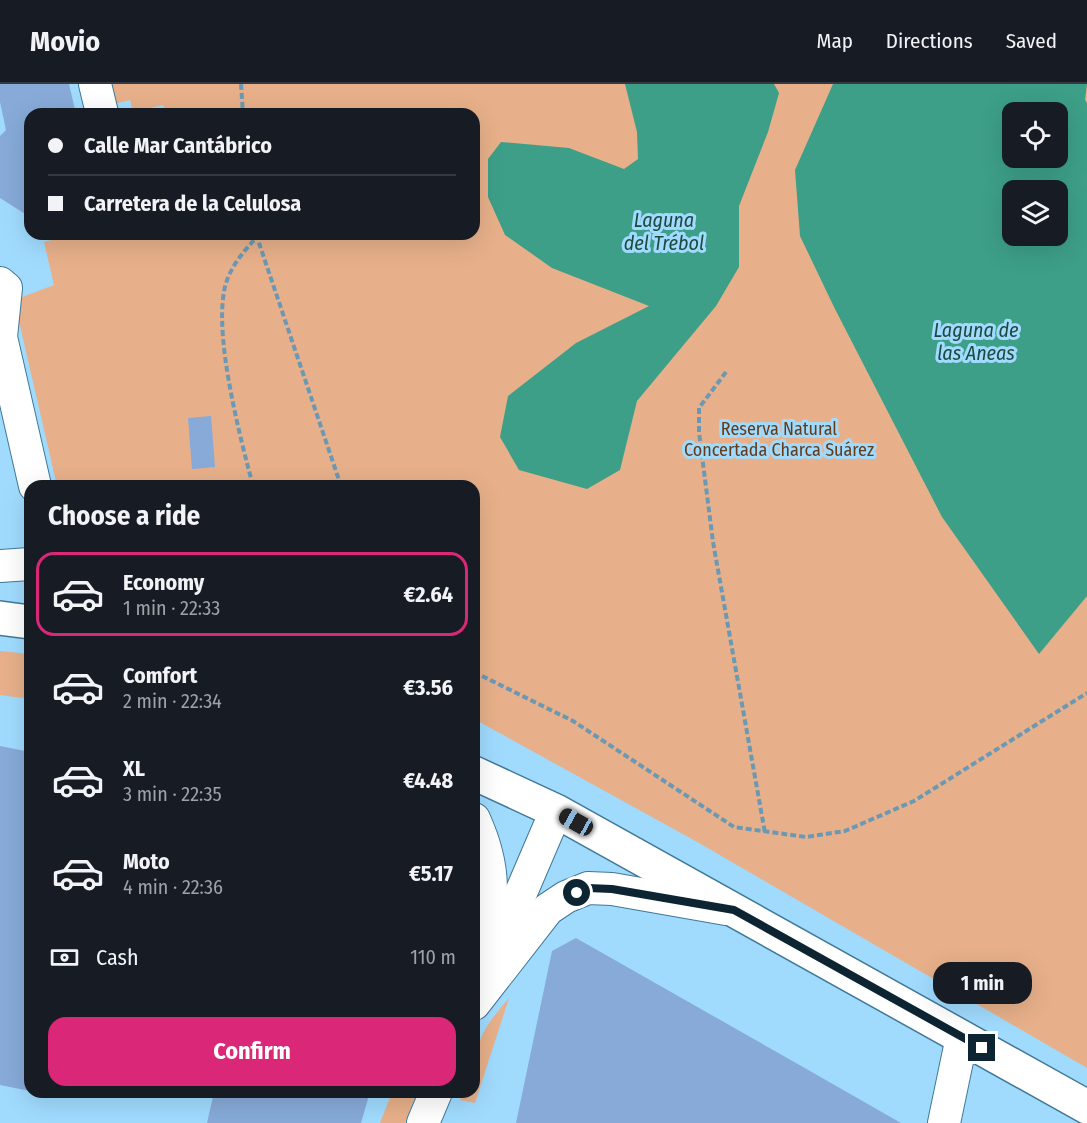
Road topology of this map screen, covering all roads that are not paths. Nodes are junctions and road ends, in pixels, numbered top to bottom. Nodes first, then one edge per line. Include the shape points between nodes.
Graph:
1 (95, 84) edge
2 (101, 108) edge
3 (0, 283) edge
4 (1, 336) edge
5 (34, 480) edge
6 (24, 564) edge
7 (0, 566) edge
8 (0, 618) edge
9 (24, 621) edge
10 (480, 776) edge
11 (556, 811) junction
12 (480, 835) edge
13 (734, 910) junction
14 (480, 965) edge
15 (480, 987) edge
16 (480, 994) edge
17 (962, 1037) junction
18 (433, 1098) edge
19 (1087, 1107) edge
20 (423, 1123) edge
21 (944, 1123) edge

1 - 2 street
3 - 4 street via 6,288
4 - 5 street
6 - 7 street
8 - 9 highway
10 - 11 highway
11 - 13 highway
11 - 15 street
12 - 14 street via 490,862 491,898
13 - 16 street via 646,893 588,888 548,909
13 - 17 highway
17 - 19 highway
17 - 21 street
18 - 20 street

